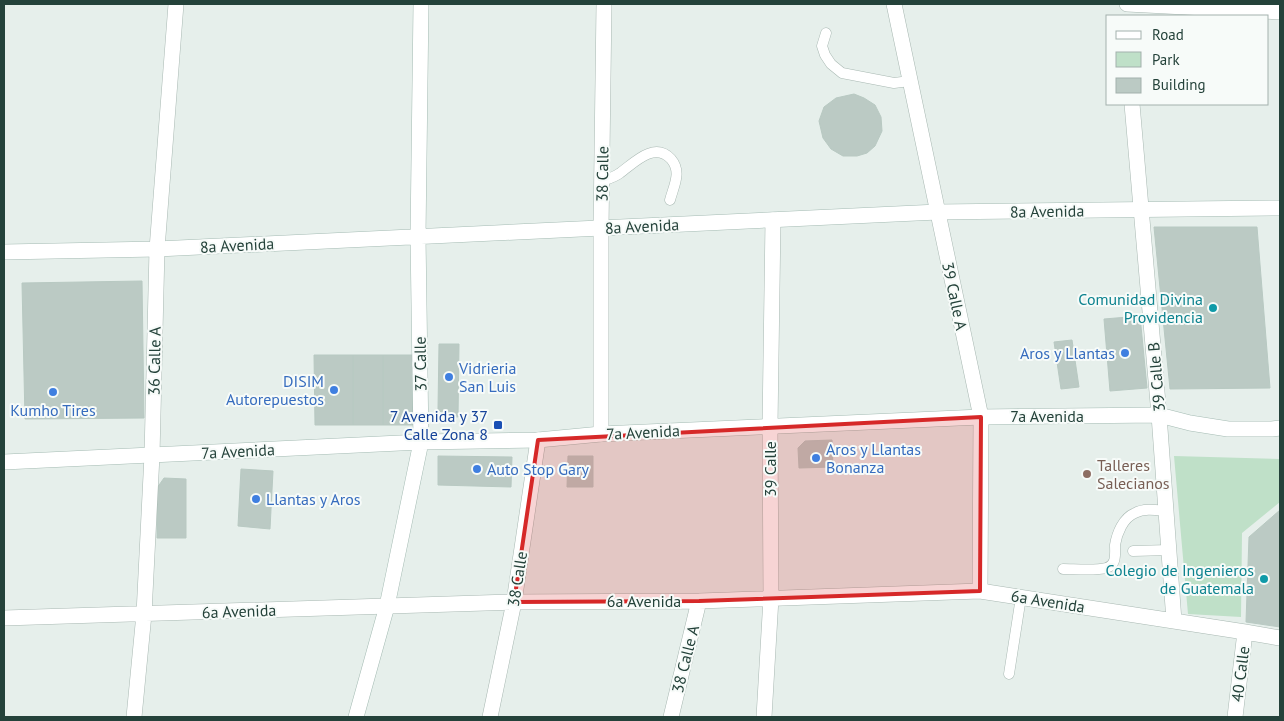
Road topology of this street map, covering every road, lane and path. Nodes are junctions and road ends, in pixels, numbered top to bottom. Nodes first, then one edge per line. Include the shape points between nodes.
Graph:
1 (176, 4) edge
2 (421, 4) edge
3 (604, 4) edge
4 (894, 4) edge
5 (1126, 4) edge
6 (1280, 12) edge
7 (826, 33) dead end
8 (910, 81) junction
9 (1132, 105) edge
10 (602, 181) junction
11 (670, 200) dead end
12 (1280, 208) edge
13 (1141, 209) junction
14 (938, 212) junction
15 (773, 220) junction
16 (601, 228) junction
17 (418, 236) junction
18 (157, 249) junction
19 (4, 252) edge
20 (1160, 415) junction
21 (981, 417) junction
22 (770, 426) junction
23 (1280, 428) edge
24 (601, 434) junction
25 (538, 440) junction
26 (421, 442) junction
27 (152, 455) junction
28 (4, 462) edge
29 (1166, 511) junction
30 (1169, 550) junction
31 (1133, 552) dead end
32 (1062, 569) dead end
33 (980, 591) junction
34 (1021, 597) junction
35 (771, 598) junction
36 (699, 601) junction
37 (514, 602) junction
38 (387, 606) junction
39 (144, 614) junction
40 (4, 618) edge
41 (1174, 621) junction
42 (1245, 632) junction
43 (1280, 638) edge
44 (1009, 674) dead end
45 (134, 717) edge
46 (356, 717) edge
47 (490, 717) edge
48 (671, 717) edge
49 (764, 717) edge
50 (1234, 717) edge

1 - 18 street, 36 Calle A
2 - 17 street, 37 Calle
3 - 10 street, 38 Calle
4 - 8 street, 39 Calle A
5 - 6 street
7 - 8 lane via 822,46 825,55 842,73 894,83
8 - 14 street, 39 Calle A
9 - 13 street, 39 Calle B
10 - 11 lane via 618,174 637,159 658,152 667,155 678,174
10 - 16 street, 38 Calle
12 - 13 street, 8a Avenida
13 - 14 street, 8a Avenida
13 - 20 street, 39 Calle B
14 - 15 street, 8a Avenida
14 - 21 street, 39 Calle A
15 - 16 street, 8a Avenida
15 - 22 street, 39 Calle
16 - 17 street, 8a Avenida
16 - 24 street, 38 Calle
17 - 18 street, 8a Avenida
17 - 26 street, 37 Calle
18 - 19 street, 8a Avenida
18 - 27 street, 36 Calle A
20 - 21 street, 7a Avenida
20 - 23 street, 7a Avenida via 1228,429
20 - 29 street, 39 Calle B
21 - 22 street, 7a Avenida
21 - 33 street, 39 Calle A
22 - 24 street, 7a Avenida
22 - 35 street, 39 Calle
24 - 25 street, 7a Avenida
25 - 26 street, 7a Avenida
25 - 37 street, 38 Calle
26 - 27 street, 7a Avenida
26 - 38 street, 37 Calle
27 - 28 street, 7a Avenida
27 - 39 street, 36 Calle A
29 - 30 street, 39 Calle B
29 - 32 lane via 1144,510 1127,519 1119,529 1113,564 1106,568
30 - 31 lane
30 - 41 street, 39 Calle B
33 - 34 street, 6a Avenida
33 - 35 street, 6a Avenida
34 - 41 street, 6a Avenida
34 - 44 lane
35 - 36 street, 6a Avenida
35 - 49 street, 39 Calle
36 - 37 street, 6a Avenida
36 - 48 street, 38 Calle A
37 - 38 street, 6a Avenida
37 - 47 street, 38 Calle
38 - 39 street, 6a Avenida
38 - 46 street, 37 Calle
39 - 40 street, 6a Avenida
39 - 45 street, 36 Calle A
41 - 42 street, 6a Avenida
42 - 43 street, 6a Avenida
42 - 50 street, 40 Calle

